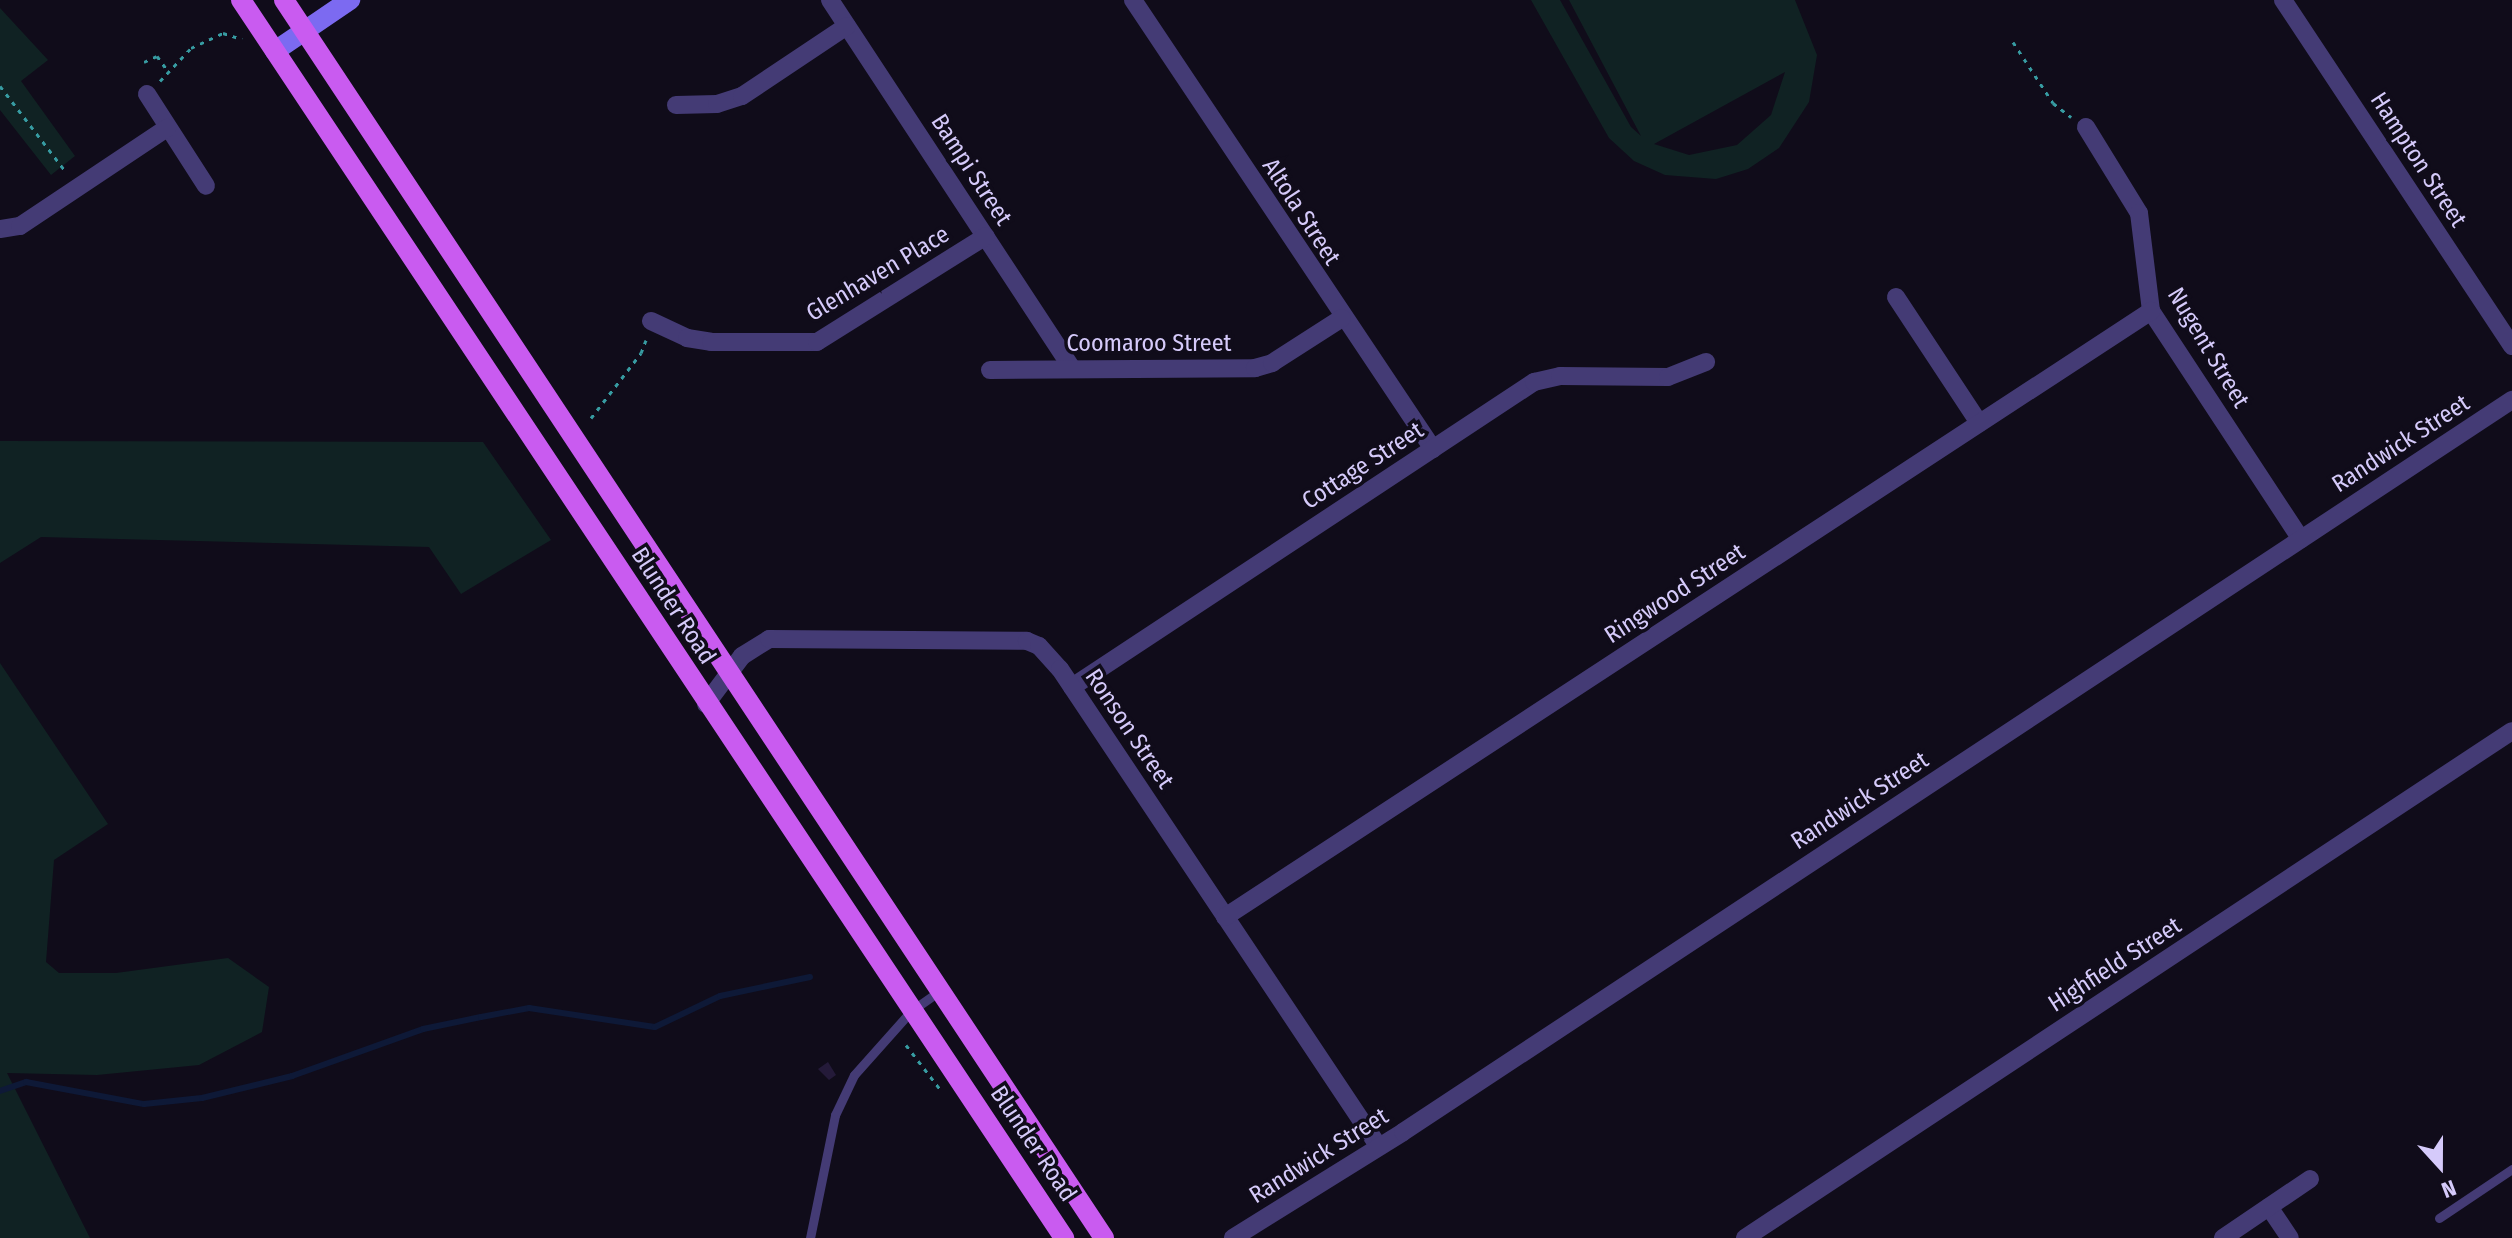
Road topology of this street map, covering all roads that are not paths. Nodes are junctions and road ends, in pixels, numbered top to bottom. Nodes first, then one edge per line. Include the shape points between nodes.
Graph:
1 (241, 0) edge
2 (284, 0) edge
3 (350, 0) edge
4 (830, 0) edge
5 (1133, 0) edge
6 (2283, 0) edge
7 (847, 26) junction
8 (303, 30) junction
9 (275, 51) junction
10 (147, 94) road end
11 (676, 105) dead end
12 (2086, 127) road end
13 (167, 128) junction
14 (206, 186) dead end
15 (0, 229) edge
16 (986, 236) junction
17 (1896, 297) dead end
18 (2151, 311) junction
19 (1342, 318) junction
20 (651, 321) road end
21 (2512, 346) edge
22 (1706, 362) dead end
23 (1071, 367) junction
24 (990, 370) dead end
25 (2512, 400) edge
26 (1979, 423) junction
27 (1433, 449) junction
28 (2301, 539) junction
29 (727, 672) junction
30 (1072, 687) junction
31 (706, 704) junction
32 (2512, 731) edge
33 (1225, 917) junction
34 (941, 990) junction
35 (911, 1011) junction
36 (1377, 1144) junction
37 (2512, 1169) edge
38 (2310, 1179) dead end
39 (2269, 1207) junction
40 (2439, 1218) dead end
41 (1754, 1236) edge
42 (810, 1238) edge
43 (1064, 1238) edge
44 (1104, 1238) edge
45 (1233, 1238) edge
46 (2223, 1238) edge
47 (2290, 1238) edge

1 - 9 main road, Blunder Road
2 - 8 main road, Blunder Road
3 - 8 street
4 - 7 street, Bampi Street
5 - 19 street, Altola Street
6 - 21 street, Hampton Street
7 - 11 street via 742,96 717,104
7 - 16 street, Bampi Street
8 - 9 street
8 - 29 main road, Blunder Road
9 - 31 main road, Blunder Road
10 - 13 street
12 - 18 street, Nugent Street via 2139,213
13 - 14 street
13 - 15 street via 20,226
16 - 20 street, Glenhaven Place via 817,342 711,342 687,338
16 - 23 street, Bampi Street
17 - 26 street
18 - 26 street, Ringwood Street
18 - 28 street, Nugent Street
19 - 23 street, Coomaroo Street via 1272,363 1255,368
19 - 27 street, Altola Street
22 - 27 street, Cottage Street via 1668,377 1560,376 1534,382
23 - 24 street, Coomaroo Street
25 - 28 street, Randwick Street
26 - 33 street, Ringwood Street
27 - 30 street, Cottage Street
28 - 36 street, Randwick Street
29 - 30 street, Ronson Street via 769,639 1027,641 1048,653
29 - 31 street, Ronson Street
29 - 34 main road, Blunder Road
30 - 33 street, Ronson Street
31 - 35 main road, Blunder Road
32 - 41 street, Highfield Street
33 - 36 street, Ronson Street
34 - 35 lane
34 - 44 main road, Blunder Road
35 - 42 lane via 865,1059 835,1115
35 - 43 main road, Blunder Road
36 - 45 street, Randwick Street
37 - 40 lane
38 - 39 street
39 - 46 street
39 - 47 street

